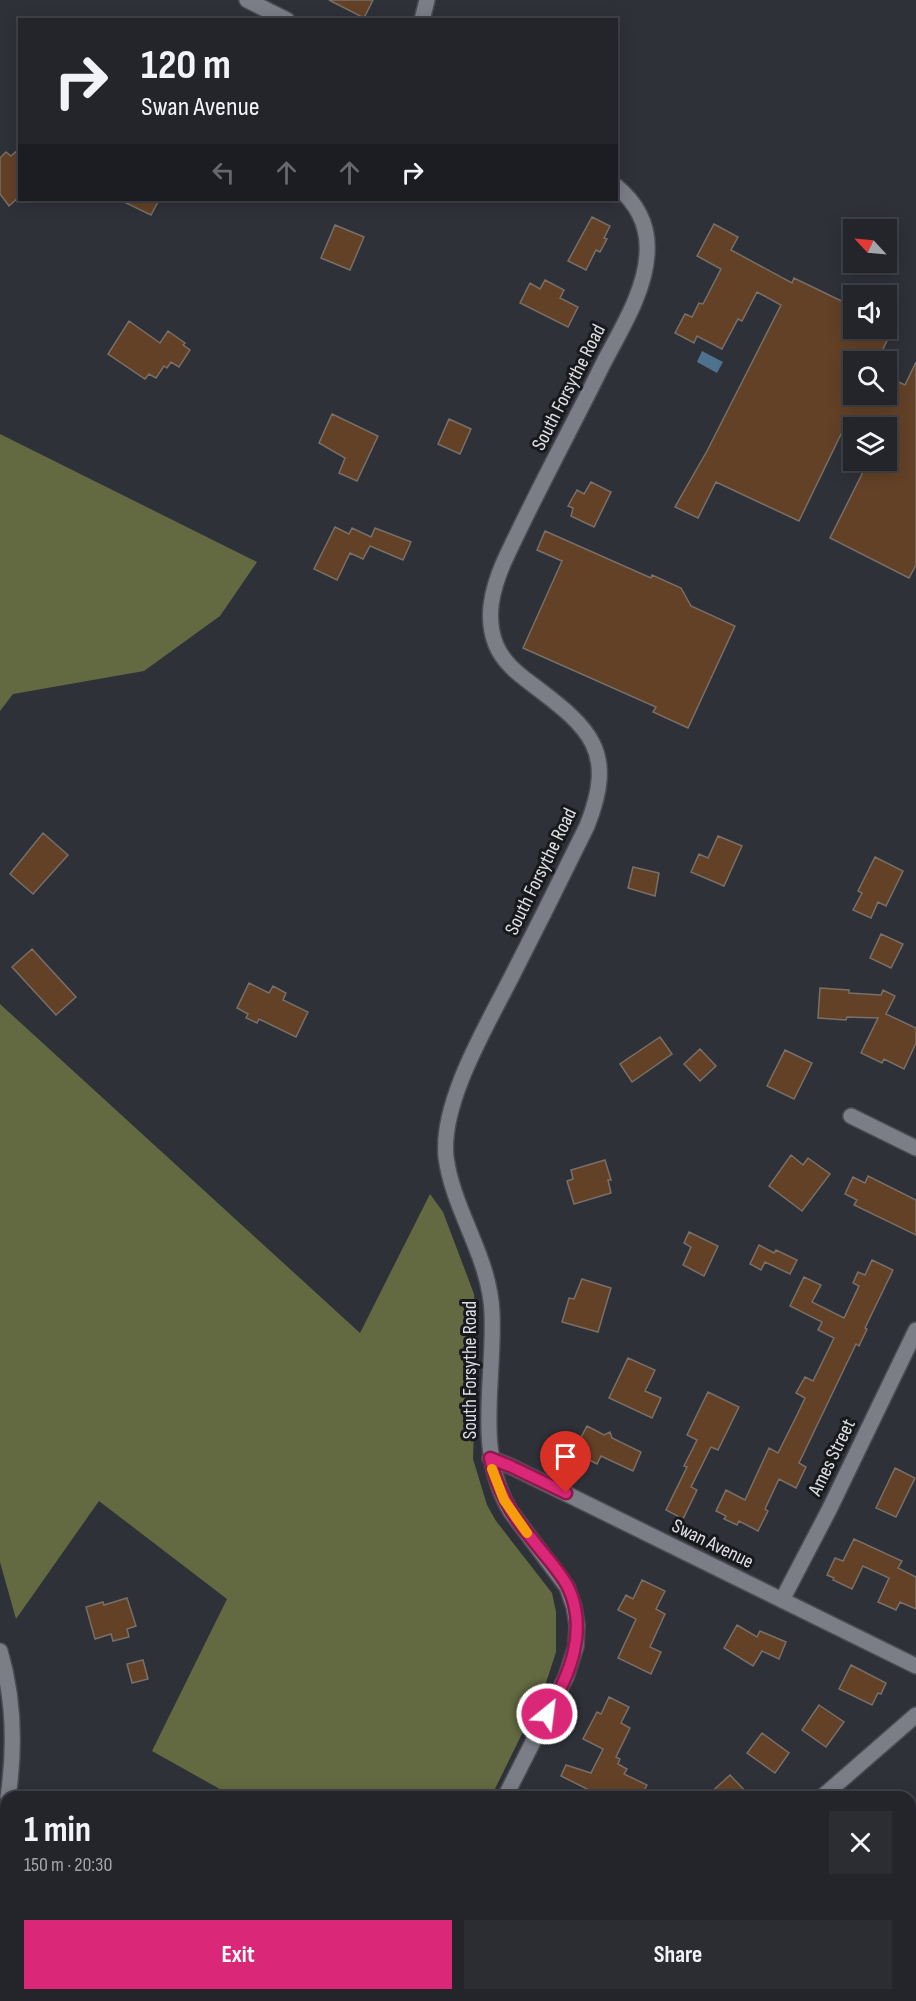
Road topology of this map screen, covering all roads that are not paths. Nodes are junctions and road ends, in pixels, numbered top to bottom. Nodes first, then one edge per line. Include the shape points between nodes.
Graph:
1 (247, 0) edge
2 (428, 0) edge
3 (283, 18) edge
4 (424, 18) edge
5 (618, 188) edge
6 (851, 1116) dead end
7 (916, 1148) edge
8 (916, 1330) edge
9 (490, 1458) junction
10 (782, 1600) junction
11 (0, 1651) edge
12 (916, 1666) edge
13 (916, 1715) edge
14 (9, 1791) edge
15 (508, 1791) edge
16 (829, 1791) edge

1 - 3 street
2 - 4 street
5 - 9 street, South Forsythe Road via 632,200 645,229 647,256 642,280 502,564 490,610 491,631 500,654 585,729 595,748 600,775 587,826 469,1063 447,1128 451,1184 480,1257 492,1307
6 - 7 street
8 - 10 street, Ames Street
9 - 10 street, Swan Avenue
9 - 15 street, South Forsythe Road via 504,1500 567,1587 577,1625 567,1677
10 - 12 street, Swan Avenue
11 - 14 street via 13,1725
13 - 16 street

